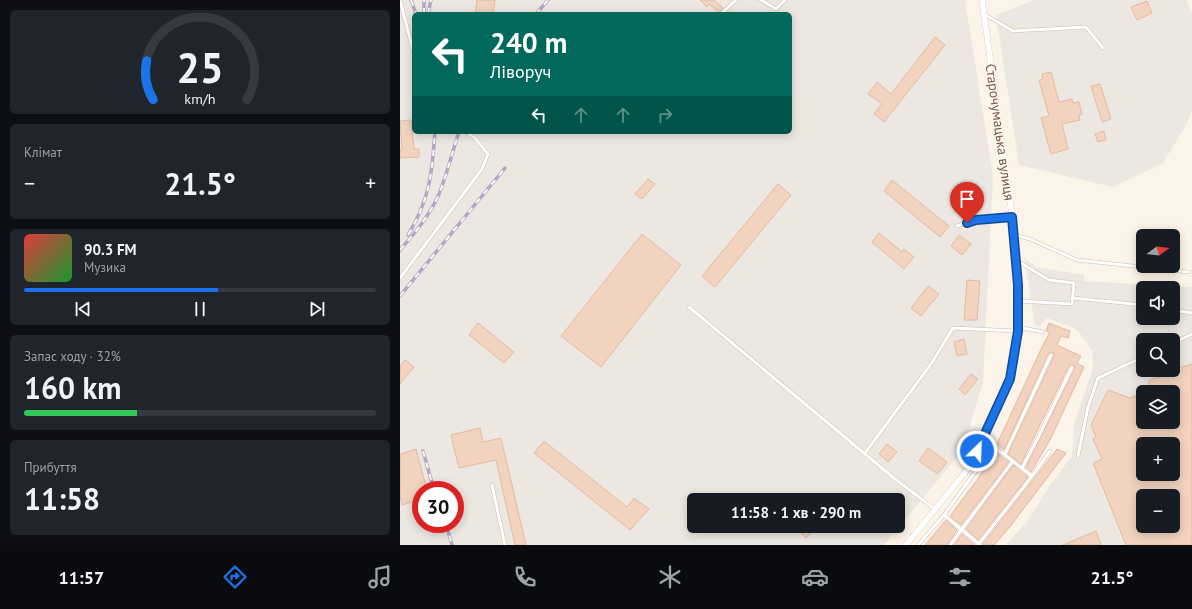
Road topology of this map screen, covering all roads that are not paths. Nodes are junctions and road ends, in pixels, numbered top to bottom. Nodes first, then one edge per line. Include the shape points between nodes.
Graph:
1 (400, 0) edge
2 (736, 0) edge
3 (761, 0) edge
4 (785, 0) edge
5 (982, 0) edge
6 (723, 12) edge
7 (983, 13) junction
8 (412, 46) edge
9 (1103, 48) dead end
10 (469, 134) edge
11 (1012, 217) junction
12 (957, 226) dead end
13 (1014, 236) junction
14 (1016, 260) junction
15 (1190, 272) dead end
16 (400, 278) edge
17 (1073, 298) junction
18 (1018, 301) junction
19 (1136, 305) edge
20 (689, 307) dead end
21 (1180, 311) edge
22 (1192, 313) edge
23 (1018, 329) junction
24 (1043, 332) dead end
25 (1192, 334) edge
26 (1180, 340) edge
27 (1051, 355) dead end
28 (1136, 360) edge
29 (1072, 367) dead end
30 (983, 438) junction
31 (994, 446) junction
32 (1050, 451) dead end
33 (865, 453) junction
34 (1005, 454) junction
35 (1078, 456) dead end
36 (1013, 461) junction
37 (1022, 468) junction
38 (1032, 476) junction
39 (492, 485) dead end
40 (936, 510) junction
41 (944, 515) junction
42 (962, 530) junction
43 (978, 544) edge
44 (505, 545) edge
45 (906, 545) edge
46 (918, 545) edge
47 (950, 545) edge

1 - 8 lane
2 - 6 lane
3 - 4 lane via 776,8
5 - 7 street, Старочумацька вулиця
7 - 9 lane via 1013,31 1086,27
7 - 11 street, Старочумацька вулиця
10 - 16 lane via 488,154 482,169
11 - 12 lane via 976,220
11 - 13 street, Старочумацька вулиця
13 - 14 street, Старочумацька вулиця
13 - 15 lane via 1030,239 1076,260
14 - 17 lane via 1049,280 1074,283
14 - 18 street, Старочумацька вулиця
17 - 18 lane via 1072,304
17 - 19 lane
18 - 23 street, Старочумацька вулиця
20 - 33 lane
21 - 22 lane
23 - 24 lane
23 - 30 street, Старочумацька вулиця via 1010,379
23 - 33 lane via 953,328 931,364
25 - 26 lane
27 - 34 lane
28 - 35 lane via 1098,378 1088,407
29 - 37 lane
30 - 31 lane
30 - 40 street, Старочумацька вулиця via 971,464
31 - 34 lane
31 - 41 lane
32 - 38 lane
33 - 40 lane
34 - 36 lane
36 - 37 lane
36 - 42 lane
37 - 38 lane
38 - 43 lane
39 - 44 lane
40 - 45 street, Старочумацька вулиця
41 - 42 lane
41 - 46 lane
42 - 43 lane
42 - 47 lane

